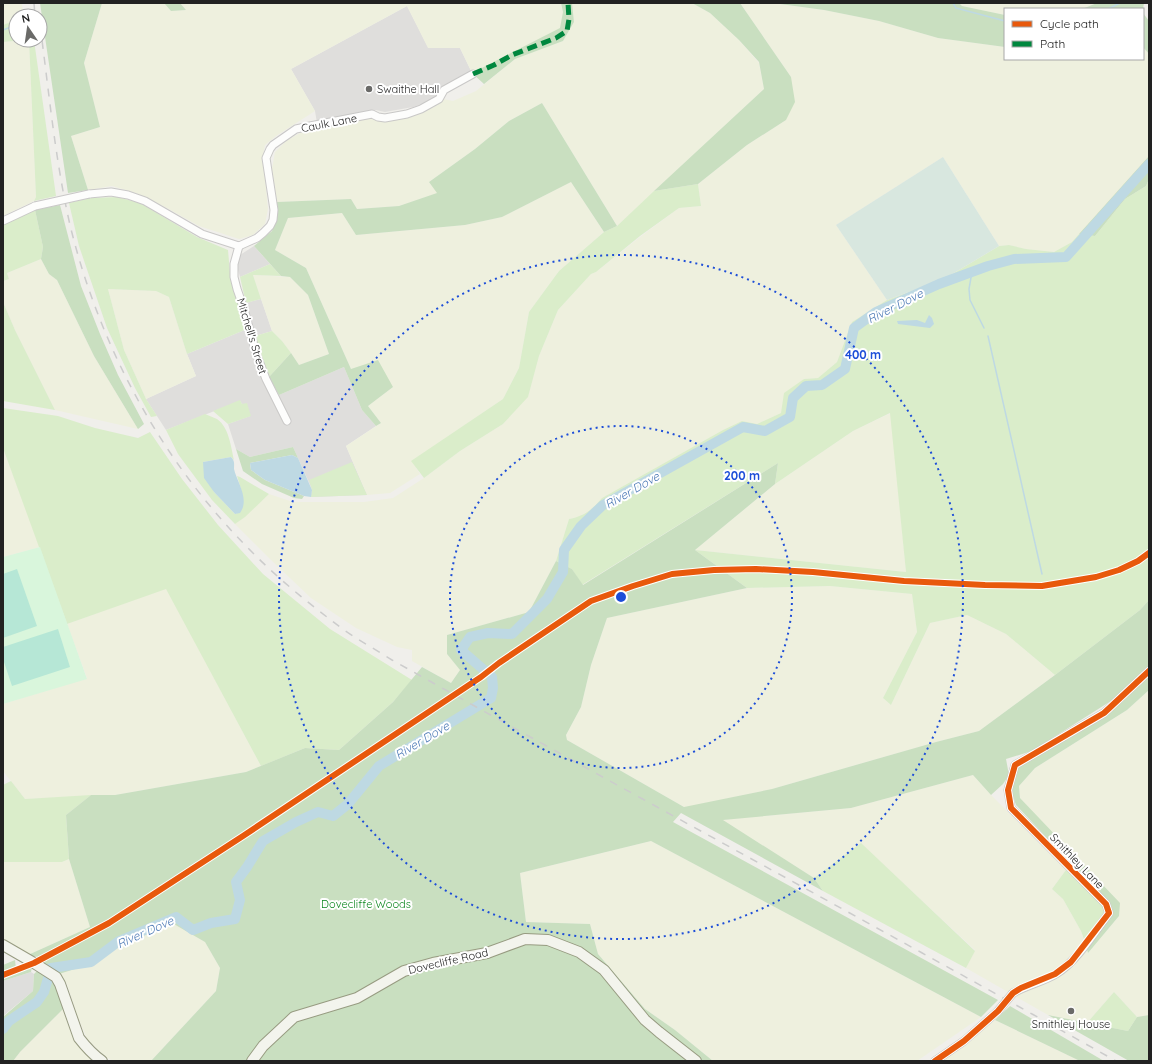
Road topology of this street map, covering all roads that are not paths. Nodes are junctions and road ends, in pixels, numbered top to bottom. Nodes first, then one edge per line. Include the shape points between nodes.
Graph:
1 (473, 74) dead end
2 (3, 221) edge
3 (239, 246) junction
4 (287, 421) dead end
5 (1149, 671) edge
6 (3, 945) edge
7 (102, 1061) edge
8 (252, 1061) edge
9 (696, 1061) edge
10 (935, 1061) edge

1 - 3 street, Caulk Lane via 444,90 439,99 422,109 391,117 378,117 372,114 310,126 296,129 284,136 273,145 266,158 274,210 271,224 257,238
2 - 3 street, bridge via 35,206 89,194 111,192 145,201 202,234
3 - 4 street, Mitchell's Street via 234,264 237,289 266,380
5 - 10 street, Smithley Lane, bridge via 1104,713 1015,765 1008,790 1012,808 1106,904 1109,913 1071,962 1055,974 1013,992 998,1011 964,1041
6 - 7 street via 56,977 84,1046
8 - 9 street, Dovecliffe Road via 263,1046 294,1017 357,998 404,971 488,953 525,939 548,940 579,952 604,970 645,1020

